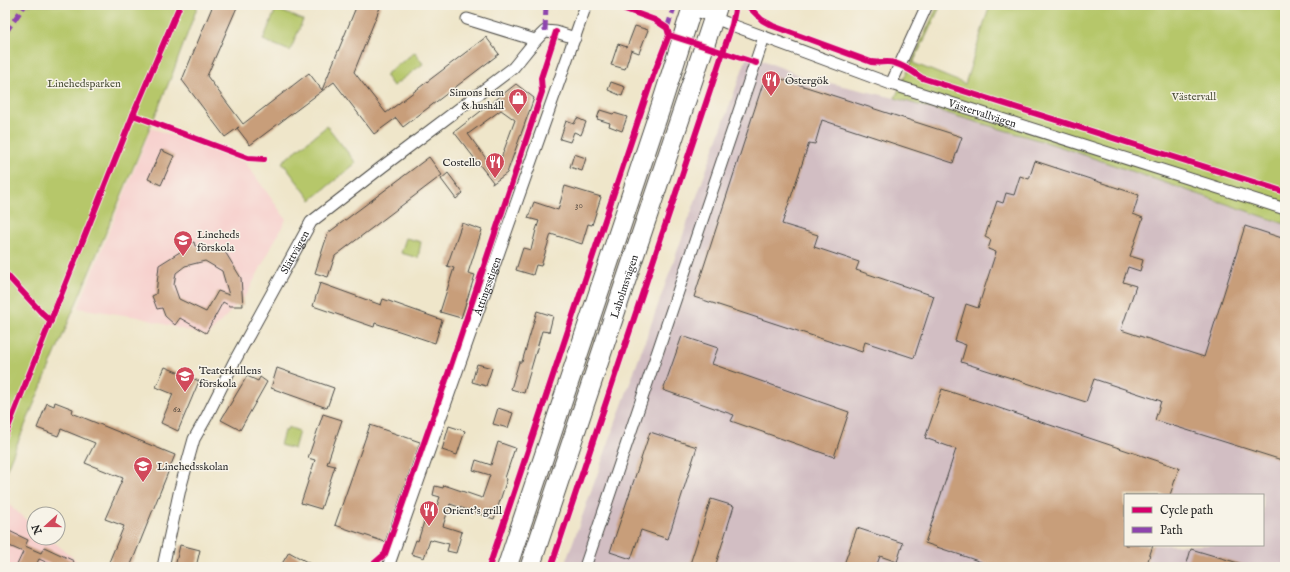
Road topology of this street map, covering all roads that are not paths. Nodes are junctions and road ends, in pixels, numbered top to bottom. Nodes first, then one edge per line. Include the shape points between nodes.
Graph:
1 (586, 5) edge
2 (927, 5) edge
3 (689, 6) edge
4 (716, 11) edge
5 (467, 19) dead end
6 (764, 37) junction
7 (575, 38) junction
8 (535, 40) junction
9 (891, 84) junction
10 (1285, 209) edge
11 (163, 567) edge
12 (388, 567) edge
13 (507, 567) edge
14 (530, 567) edge
15 (587, 567) edge

1 - 7 street, Åttingsstigen
2 - 9 street
3 - 4 street, Västervallvägen
3 - 13 highway, Laholmsvägen via 665,95
4 - 6 street, Västervallvägen
4 - 14 highway, Laholmsvägen
5 - 8 street
6 - 9 street, Västervallvägen
6 - 15 street
7 - 8 street, Slättvägen via 545,31
7 - 12 street, Åttingsstigen
8 - 11 street, Slättvägen via 513,68 311,222 194,439
9 - 10 street, Västervallvägen

